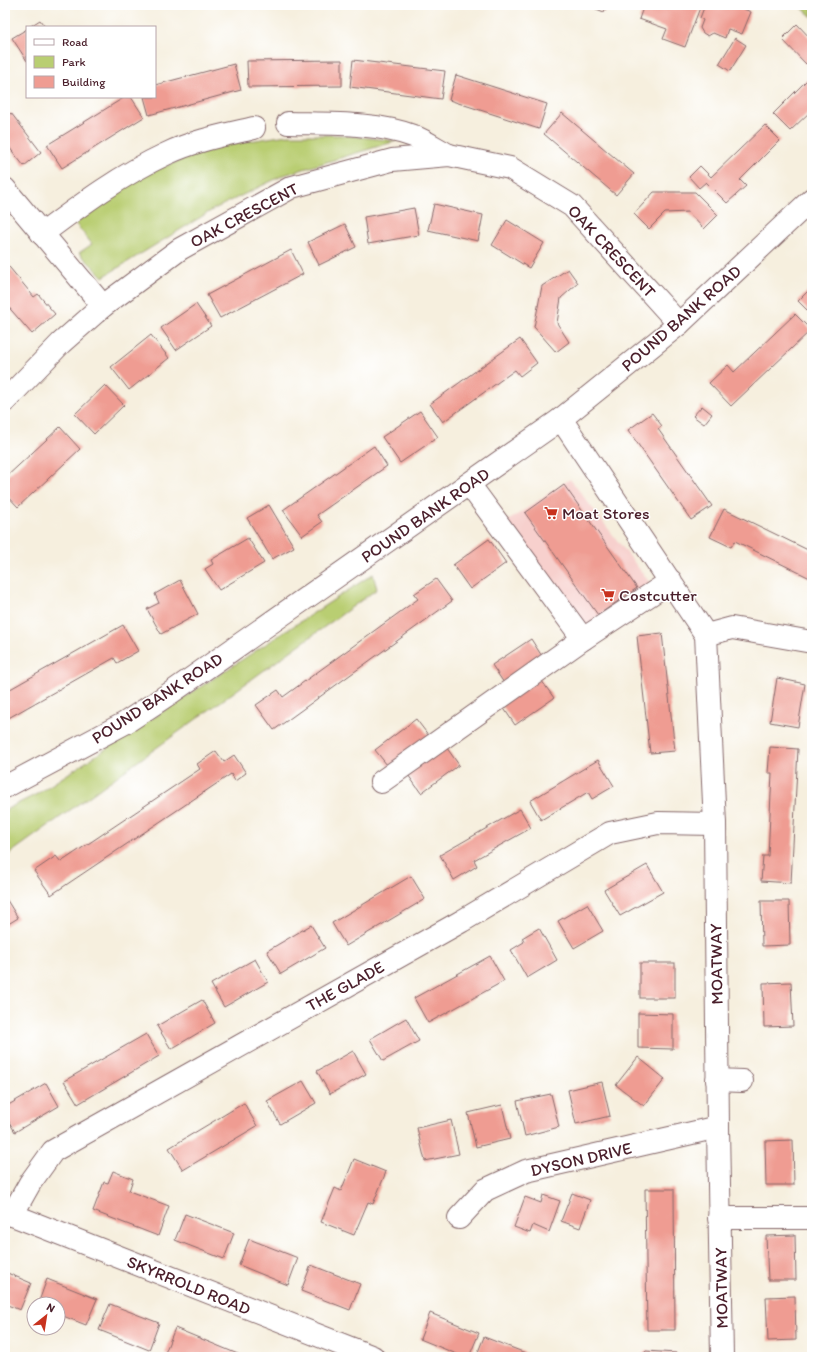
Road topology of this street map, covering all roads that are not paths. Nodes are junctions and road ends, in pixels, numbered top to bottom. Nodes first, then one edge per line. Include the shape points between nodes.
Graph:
1 (288, 123) dead end
2 (254, 128) dead end
3 (449, 155) junction
4 (5, 189) edge
5 (812, 199) edge
6 (42, 234) junction
7 (103, 306) junction
8 (679, 324) junction
9 (5, 401) edge
10 (561, 419) junction
11 (469, 484) junction
12 (671, 581) junction
13 (706, 634) junction
14 (584, 639) junction
15 (812, 642) edge
16 (381, 782) dead end
17 (5, 787) edge
18 (715, 824) junction
19 (718, 1080) junction
20 (742, 1081) dead end
21 (718, 1127) junction
22 (8, 1213) edge
23 (459, 1218) dead end
24 (719, 1218) junction
25 (812, 1218) edge
26 (373, 1357) edge
27 (722, 1357) edge

1 - 3 street, OAK CRESCENT via 341,124 393,130 414,136
2 - 6 street via 193,143 166,153 122,177
3 - 7 street, OAK CRESCENT via 392,160 292,187 180,249
3 - 8 street, OAK CRESCENT via 510,168 572,206
4 - 6 street
5 - 8 street, POUND BANK ROAD
6 - 7 street
7 - 9 street, OAK CRESCENT via 61,343
8 - 10 street, POUND BANK ROAD
10 - 11 street, POUND BANK ROAD
10 - 12 street
11 - 14 street
11 - 17 street, POUND BANK ROAD via 125,723
12 - 13 street
12 - 14 street
13 - 15 street via 732,628
13 - 18 street, MOATWAY
14 - 16 street
18 - 19 street, MOATWAY
18 - 22 street, THE GLADE via 658,823 610,833 462,921 53,1151
19 - 20 street
19 - 21 street, MOATWAY
21 - 23 street, DYSON DRIVE via 526,1171 485,1190
21 - 24 street, MOATWAY
22 - 26 street, SKYRROLD ROAD
24 - 25 street
24 - 27 street, MOATWAY

